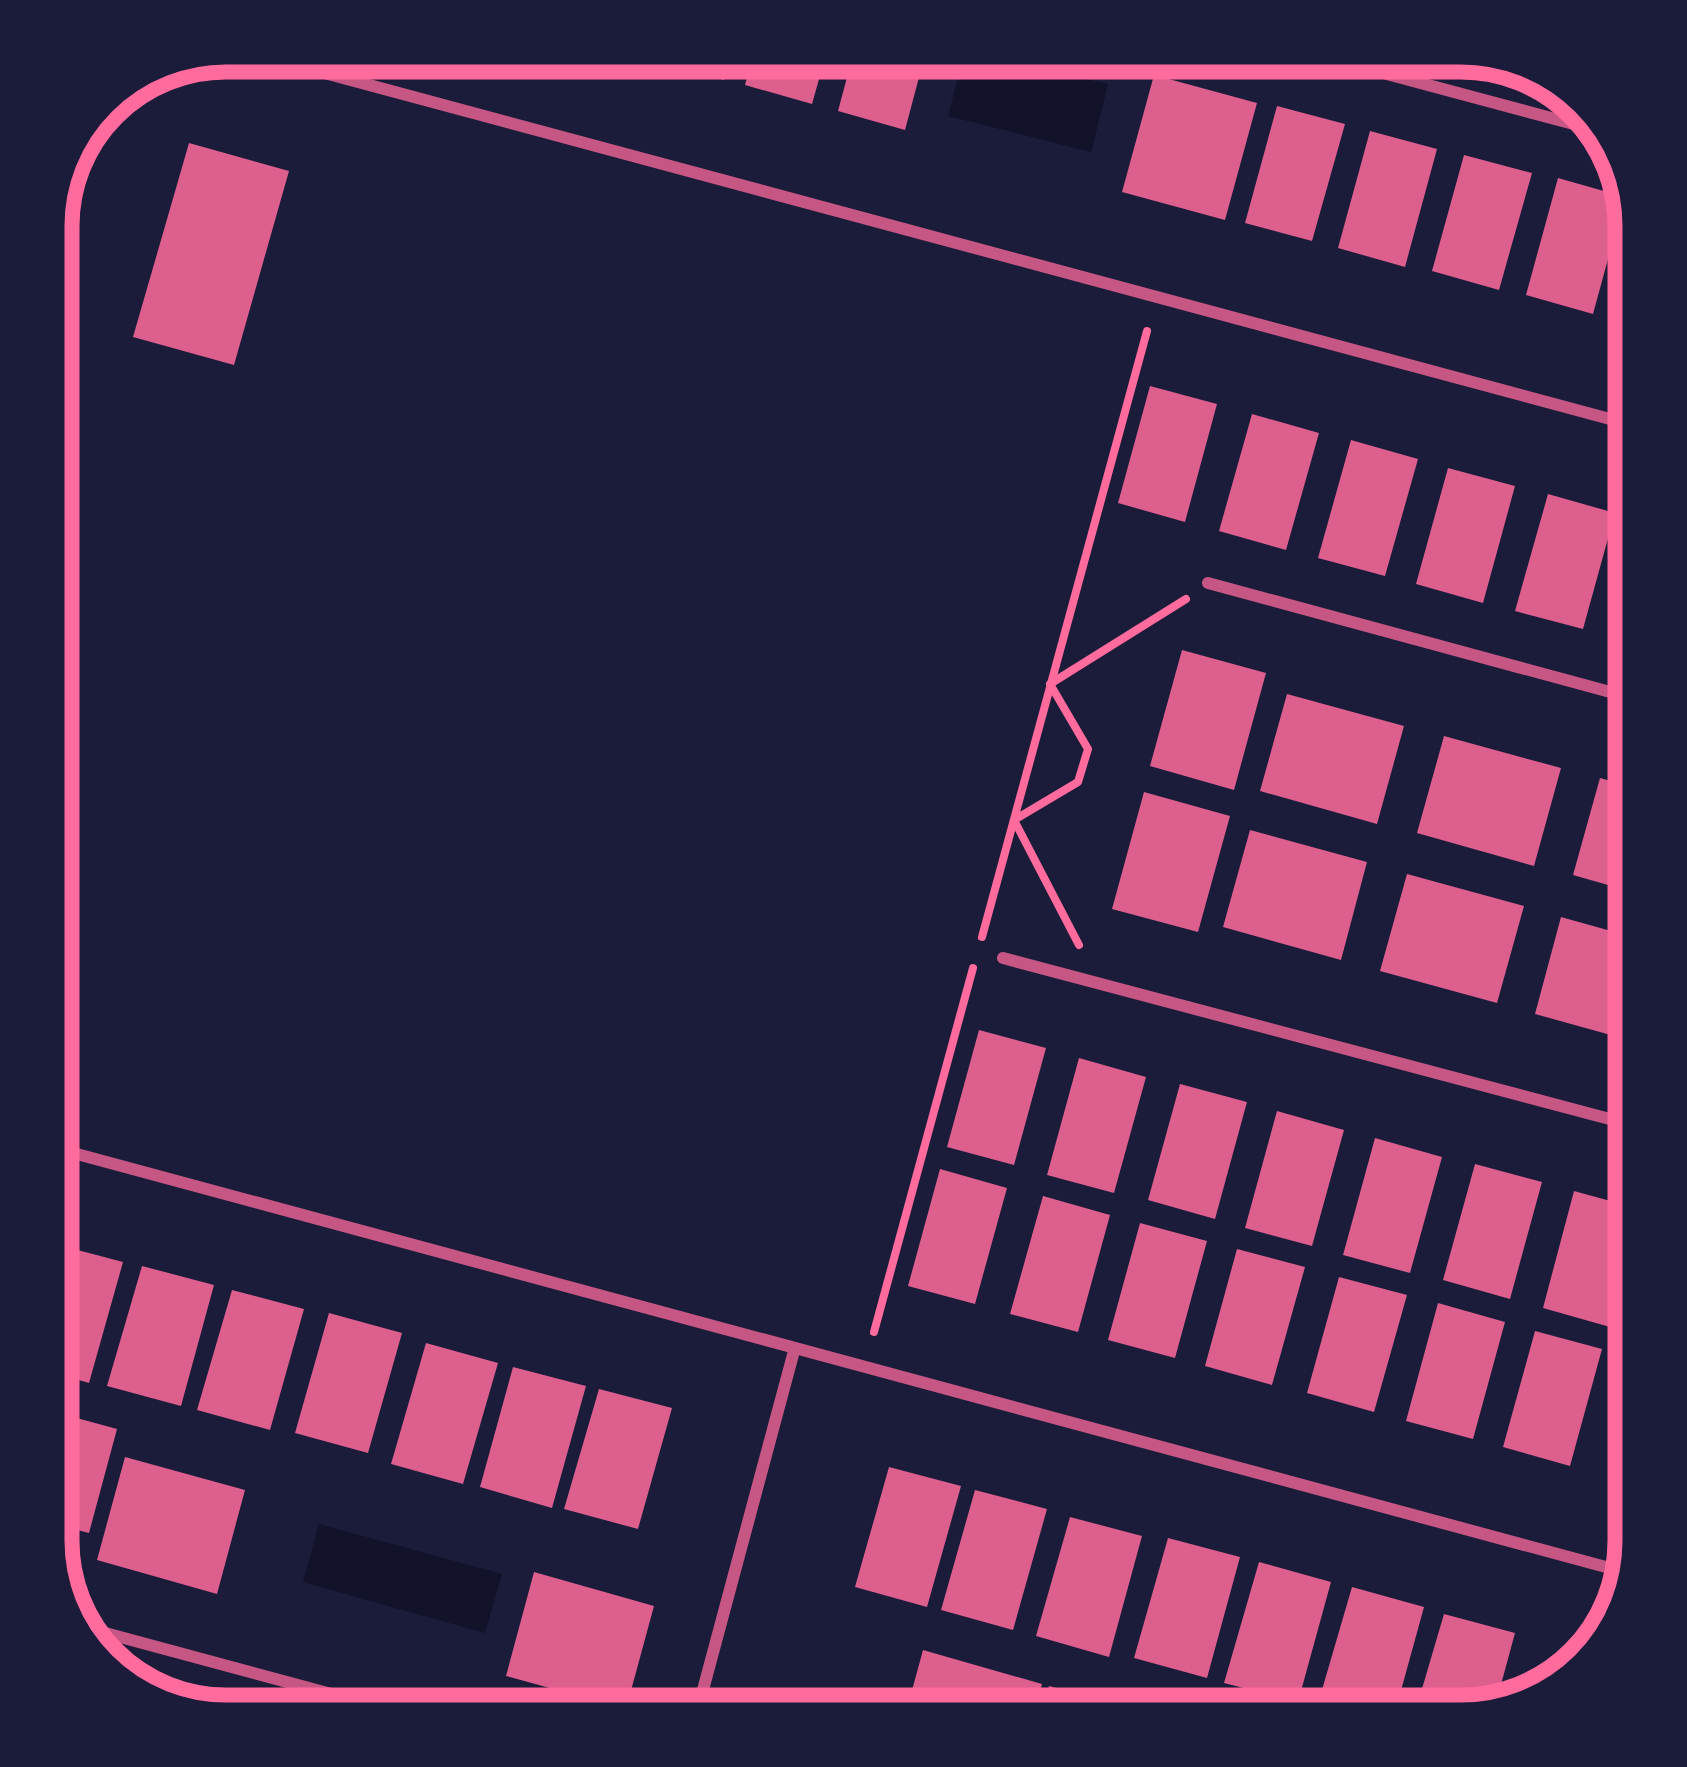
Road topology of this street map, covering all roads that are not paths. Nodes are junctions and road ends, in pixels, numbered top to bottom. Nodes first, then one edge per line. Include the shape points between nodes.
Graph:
1 (341, 72) edge
2 (1379, 72) edge
3 (1577, 125) edge
4 (1615, 420) edge
5 (1208, 583) road end
6 (1615, 692) edge
7 (1003, 958) dead end
8 (1615, 1120) edge
9 (72, 1153) edge
10 (794, 1351) junction
11 (1612, 1569) joint
12 (1609, 1581) edge
13 (103, 1632) edge
14 (335, 1695) edge
15 (702, 1695) edge

1 - 4 street
2 - 3 street
5 - 6 street
7 - 8 street
9 - 10 street
10 - 11 street
10 - 15 street
11 - 12 street
13 - 14 street

